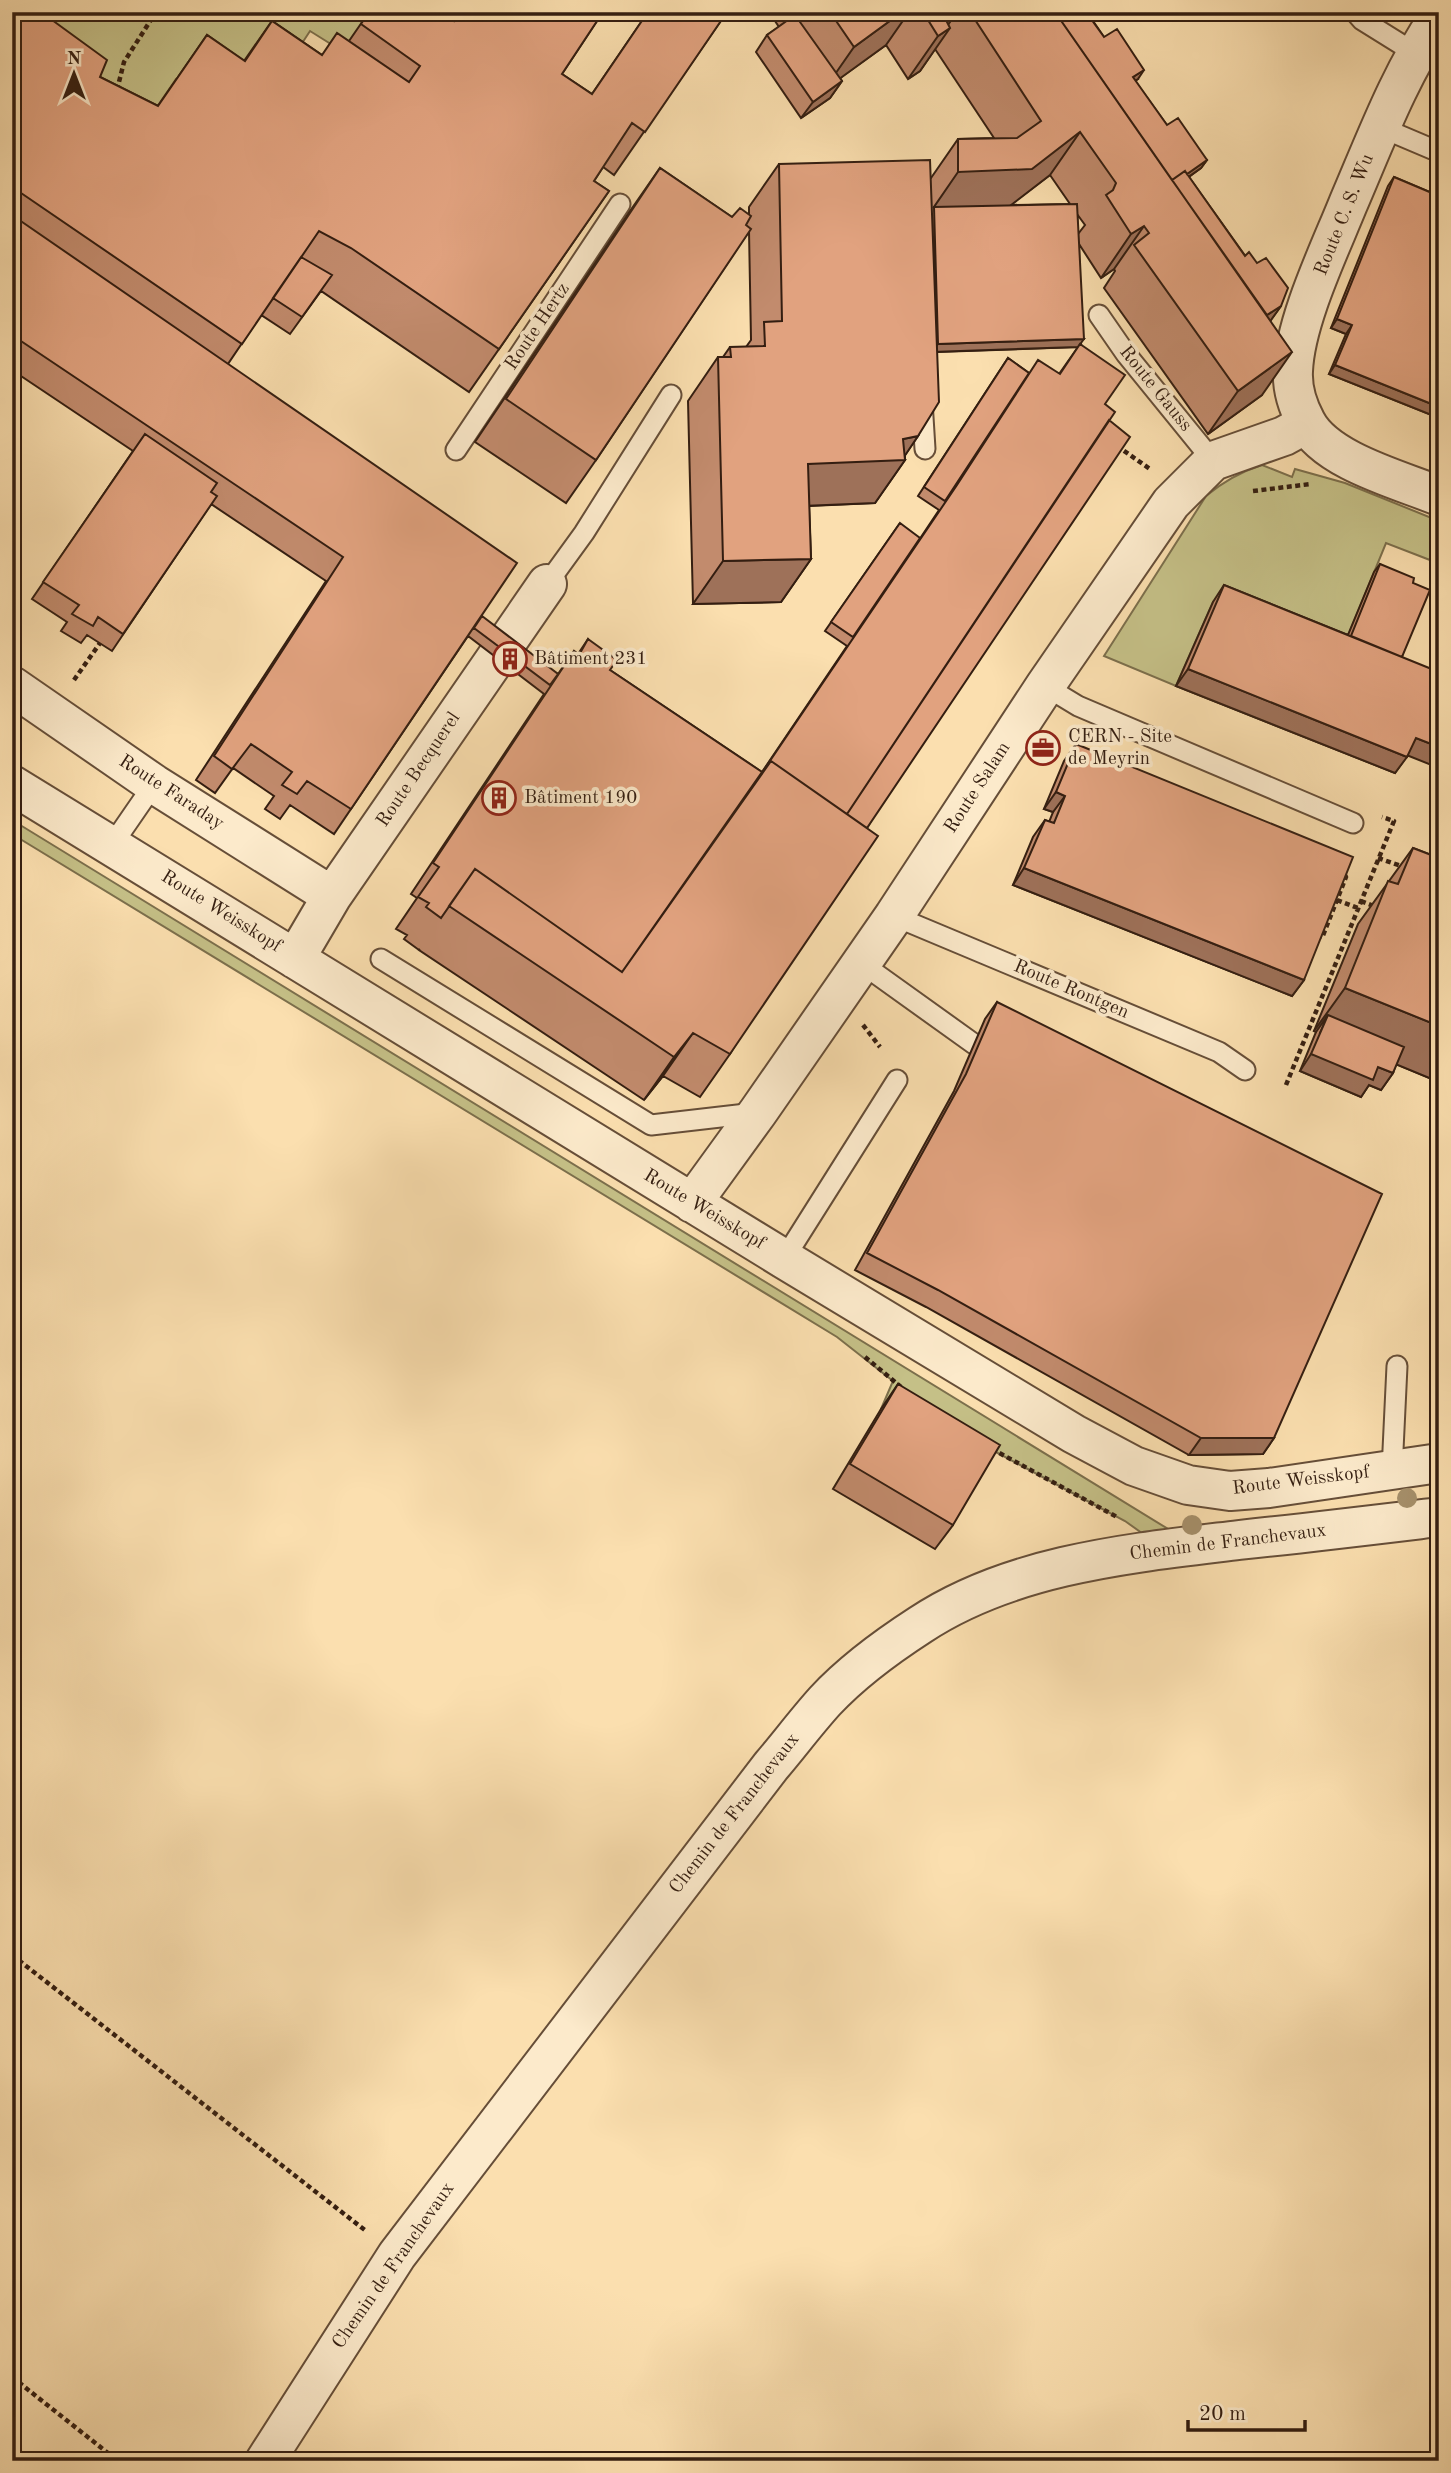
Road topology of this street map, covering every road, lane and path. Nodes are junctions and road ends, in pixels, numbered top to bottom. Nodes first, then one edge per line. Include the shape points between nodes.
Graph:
1 (156, 12) edge
2 (1355, 12) edge
3 (1439, 17) edge
4 (1415, 53) junction
5 (116, 99) edge
6 (1380, 127) junction
7 (1439, 152) edge
8 (620, 204) dead end
9 (1099, 315) dead end
10 (922, 380) edge
11 (671, 395) edge
12 (1306, 424) junction
13 (1116, 445) edge
14 (925, 449) edge
15 (456, 450) dead end
16 (1213, 461) junction
17 (1361, 464) junction
18 (1249, 492) dead end
19 (1439, 496) edge
20 (1171, 503) junction
21 (547, 584) joint
22 (100, 643) dead end
23 (12, 686) edge
24 (1045, 686) junction
25 (51, 713) junction
26 (154, 784) junction
27 (12, 785) edge
28 (1353, 823) junction
29 (112, 845) junction
30 (1378, 858) junction
31 (1411, 870) edge
32 (332, 896) junction
33 (1337, 900) junction
34 (1361, 901) junction
35 (1376, 907) edge
36 (1358, 908) junction
37 (894, 916) junction
38 (1316, 935) edge
39 (295, 959) junction
40 (381, 959) dead end
41 (861, 962) junction
42 (974, 1044) dead end
43 (1245, 1070) dead end
44 (897, 1080) dead end
45 (1286, 1086) dead end
46 (758, 1112) junction
47 (692, 1203) junction
48 (784, 1259) junction
49 (1397, 1366) dead end
50 (893, 1381) dead end
51 (904, 1389) edge
52 (983, 1444) edge
53 (1439, 1463) edge
54 (1392, 1471) junction
55 (1439, 1517) edge
56 (1162, 1550) junction
57 (12, 1955) edge
58 (344, 2215) dead end
59 (12, 2377) edge
60 (118, 2461) edge
61 (265, 2461) edge

1 - 5 path via 124,62
2 - 4 lane
3 - 4 street, Route C. S. Wu
4 - 6 street, Route C. S. Wu
6 - 7 lane
6 - 12 street, Route C. S. Wu via 1300,328 1293,373
8 - 15 lane, Route Hertz
9 - 16 lane, Route Gauss
10 - 14 lane
11 - 21 lane
12 - 16 street, Route Salam
12 - 17 street via 1333,450
13 - 20 path via 1154,472
16 - 20 street, Route Salam
17 - 18 path via 1348,479
17 - 19 street
20 - 24 street, Route Salam
21 - 32 street, Route Becquerel
22 - 25 path
23 - 25 street, Route Faraday
24 - 28 lane via 1078,706
24 - 37 street, Route Salam
25 - 26 street, Route Faraday
26 - 29 lane
26 - 32 street, Route Faraday
27 - 29 street, Route Weisskopf
28 - 30 path via 1360,808 1394,821
28 - 33 path via 1339,860 1346,877
29 - 39 street, Route Weisskopf
30 - 31 path
30 - 34 path
32 - 39 street, Route Becquerel
33 - 36 path
33 - 38 path via 1322,938
34 - 35 path
34 - 36 path
36 - 45 path
37 - 41 street, Route Salam
37 - 43 lane, Route Rontgen via 1219,1052
39 - 47 street, Route Weisskopf
40 - 46 lane via 651,1125
41 - 42 lane
41 - 46 street, Route Salam
44 - 48 lane
46 - 47 street, Route Salam
47 - 48 street, Route Weisskopf
48 - 54 street, Route Weisskopf via 1074,1434 1160,1476 1230,1491
49 - 54 lane
50 - 51 path
52 - 56 path via 1125,1521
53 - 54 street, Route Weisskopf
55 - 56 street, Chemin de Franchevaux
56 - 61 street, Chemin de Franchevaux via 1064,1567 957,1605 921,1624 851,1675 771,1766 397,2255
57 - 58 path
59 - 60 path

